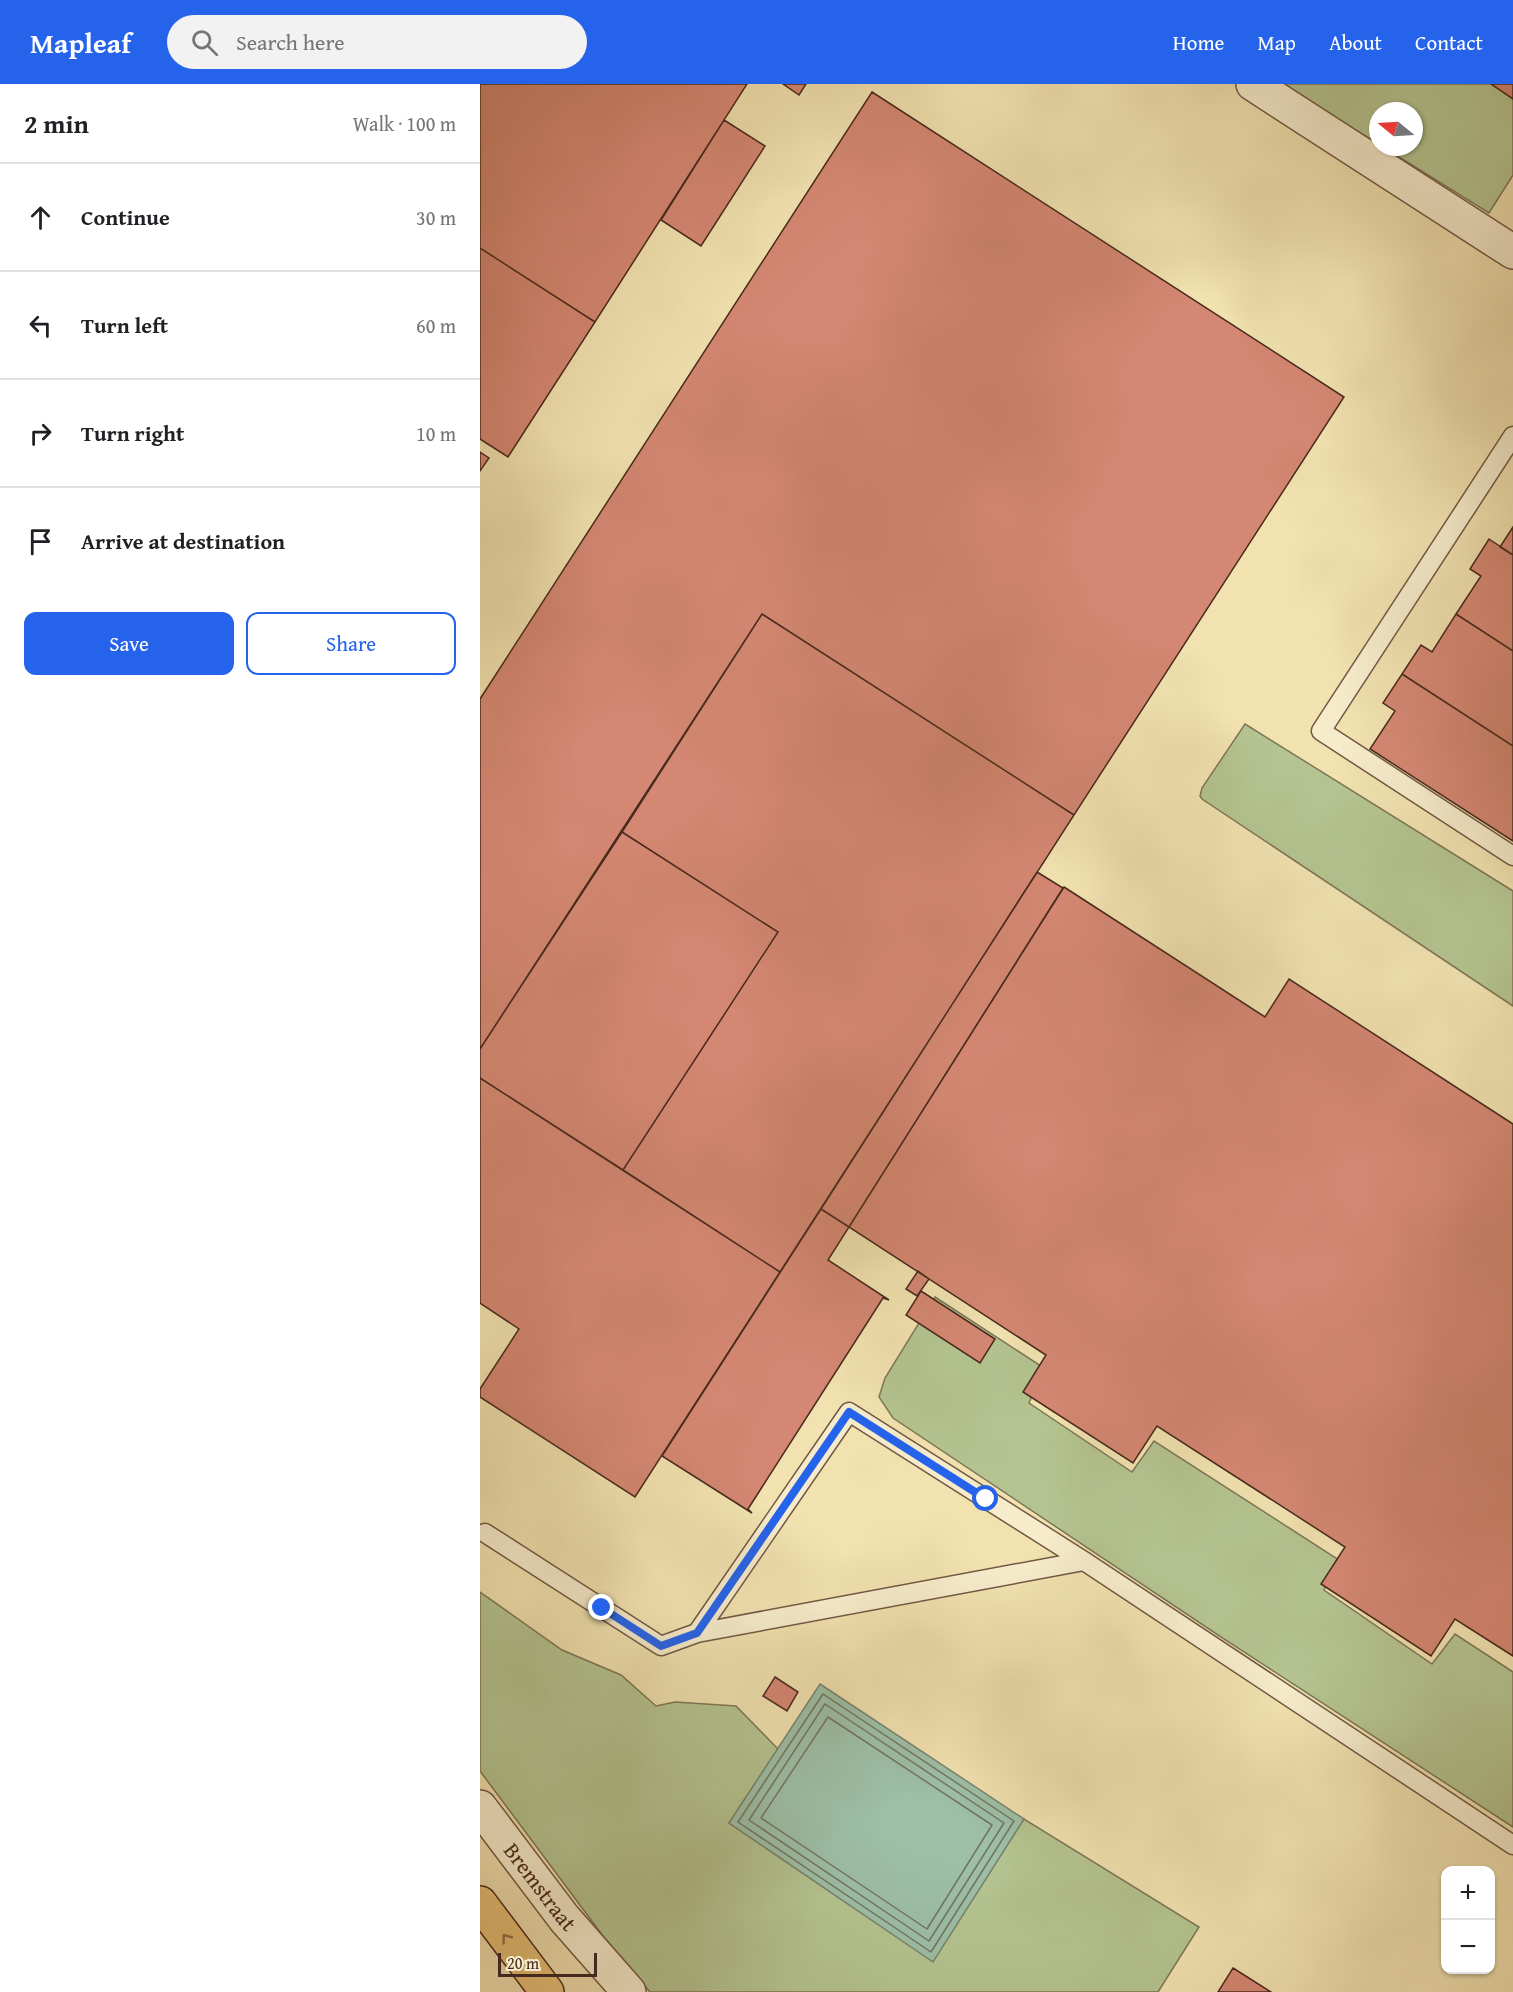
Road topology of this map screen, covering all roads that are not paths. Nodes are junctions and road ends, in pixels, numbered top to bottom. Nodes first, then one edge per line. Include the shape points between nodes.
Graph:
1 (1253, 84) edge
2 (1513, 252) edge
3 (1513, 436) edge
4 (1513, 856) edge
5 (485, 1533) dead end
6 (1084, 1561) junction
7 (697, 1633) junction
8 (480, 1807) edge
9 (1513, 1845) edge
10 (480, 1903) edge
11 (544, 1986) edge
12 (629, 1992) edge

1 - 2 street
3 - 4 lane via 1321,730
5 - 7 lane via 661,1646
6 - 7 lane
6 - 7 lane via 849,1412
6 - 9 lane
8 - 12 street, Bremstraat via 564,1918
11 -> 10 highway

